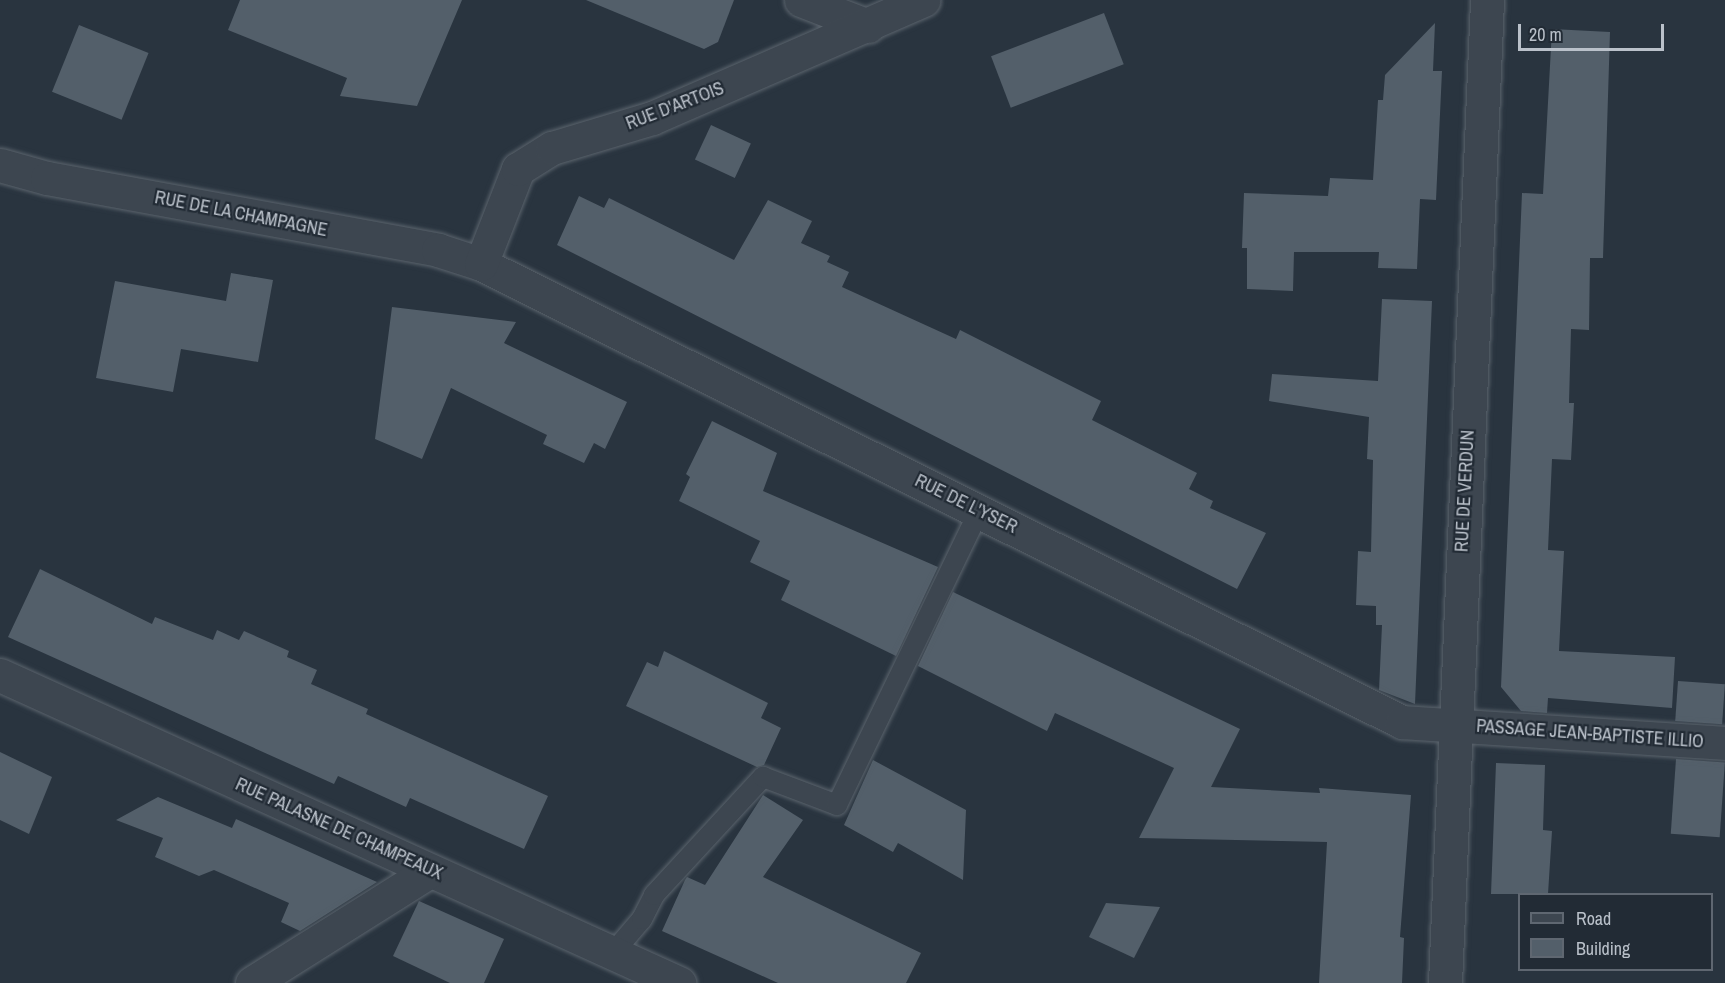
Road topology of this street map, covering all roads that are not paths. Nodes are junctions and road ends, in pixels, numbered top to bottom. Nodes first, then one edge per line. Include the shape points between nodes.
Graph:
1 (801, 0) edge
2 (924, 0) edge
3 (1487, 0) edge
4 (868, 26) junction
5 (0, 165) edge
6 (481, 264) junction
7 (979, 511) junction
8 (0, 675) edge
9 (1455, 725) junction
10 (1725, 743) edge
11 (430, 871) junction
12 (627, 967) edge
13 (252, 983) edge
14 (678, 983) edge
15 (1445, 983) edge

1 - 4 street
2 - 4 street, RUE D'ARTOIS
3 - 9 street, RUE DE VERDUN
4 - 6 street, RUE D'ARTOIS via 652,118 552,148 518,170
5 - 6 street, RUE DE LA CHAMPAGNE via 59,180 438,250
6 - 7 street, RUE DE L'YSER
7 - 9 street, RUE DE L'YSER via 1402,722
7 - 12 lane via 837,805 763,777 654,895
8 - 11 street, RUE PALASNE DE CHAMPEAUX
9 - 10 street, PASSAGE JEAN-BAPTISTE ILLIO
9 - 15 street, RUE DE VERDUN
11 - 12 street, RUE PALASNE DE CHAMPEAUX
11 - 13 street
12 - 14 street, RUE PALASNE DE CHAMPEAUX

